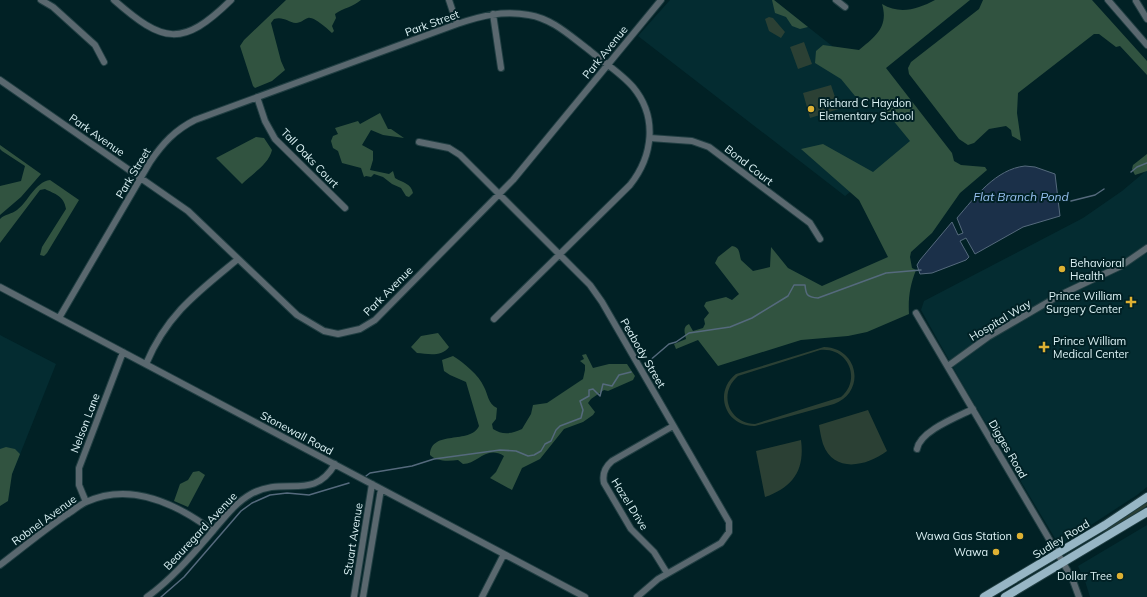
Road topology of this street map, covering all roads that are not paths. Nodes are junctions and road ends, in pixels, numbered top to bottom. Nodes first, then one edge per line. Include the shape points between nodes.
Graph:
1 (41, 0) edge
2 (114, 0) edge
3 (231, 0) edge
4 (449, 0) edge
5 (836, 0) edge
6 (1108, 0) edge
7 (657, 1) edge
8 (1136, 1) dead end
9 (122, 2) edge
10 (845, 7) dead end
11 (493, 14) junction
12 (1147, 19) edge
13 (457, 24) junction
14 (1147, 45) edge
15 (104, 62) dead end
16 (608, 65) junction
17 (501, 68) dead end
18 (0, 80) edge
19 (257, 97) junction
20 (650, 138) junction
21 (419, 142) dead end
22 (141, 178) junction
23 (499, 194) junction
24 (345, 208) dead end
25 (820, 239) dead end
26 (1147, 248) edge
27 (560, 254) junction
28 (238, 259) junction
29 (0, 287) edge
30 (916, 313) dead end
31 (59, 318) junction
32 (494, 319) dead end
33 (124, 352) junction
34 (146, 364) junction
35 (948, 366) junction
36 (973, 409) junction
37 (673, 426) junction
38 (917, 449) dead end
39 (335, 464) junction
40 (372, 484) junction
41 (381, 489) junction
42 (1147, 497) edge
43 (86, 502) junction
44 (1147, 512) edge
45 (213, 531) junction
46 (504, 554) junction
47 (1058, 554) junction
48 (1063, 563) junction
49 (0, 565) edge
50 (668, 573) junction
51 (147, 597) edge
52 (354, 597) edge
53 (363, 597) edge
54 (482, 597) edge
55 (585, 597) edge
56 (637, 597) edge
57 (984, 597) edge
58 (1005, 597) edge
59 (1079, 597) edge

1 - 15 street via 53,7 95,44
2 - 9 street
3 - 9 street via 205,23 190,31 175,34 144,25
4 - 13 street
5 - 10 street
6 - 14 street
7 - 16 street, Park Avenue
8 - 12 street
11 - 13 street, Park Street
11 - 16 street, Park Street via 518,13 542,19 560,28
11 - 17 street
13 - 19 street, Park Street
16 - 20 street, Park Street via 639,95 649,120
16 - 23 street, Park Avenue via 556,130
18 - 22 street, Park Avenue
19 - 22 street, Park Street via 195,120 177,130 162,145
19 - 24 street, Tall Oaks Court via 265,121 275,139
20 - 25 street, Bond Court via 692,141 709,147 810,223
20 - 27 street, Park Street via 644,164 635,178
21 - 23 street, Peabody Street via 454,151
22 - 28 street, Park Avenue via 201,222
22 - 31 street, Park Street
23 - 27 street, Peabody Street
23 - 28 street, Park Avenue via 375,320 351,332 338,334 324,331 297,315
26 - 35 street, Hospital Way via 1121,266 1060,295 988,337
27 - 32 street, Park Street
27 - 37 street, Peabody Street via 596,292
28 - 34 street via 178,311 158,339
29 - 31 street, Stonewall Road
30 - 35 street, Digges Road
31 - 33 street, Stonewall Road
33 - 34 street, Stonewall Road
33 - 43 street, Nelson Lane via 79,468 79,485
34 - 39 street, Stonewall Road
35 - 36 street, Digges Road
36 - 38 street via 924,436
36 - 47 street, Digges Road
37 - 50 street, Peabody Street via 729,522 729,527 727,536 721,543
37 - 50 street, Hazel Drive via 612,461 605,469 603,478 631,529 654,552
39 - 40 street, Stonewall Road
39 - 45 street, Beauregard Avenue via 328,476 316,484 306,487 278,485 252,493 238,503
40 - 41 street, Stonewall Road
40 - 52 street, Stuart Avenue
41 - 46 street, Stonewall Road
41 - 53 street, Stuart Avenue
42 - 47 main road, Sudley Road
43 - 45 street, Robnel Avenue via 113,495 141,495 180,510
43 - 49 street, Robnel Avenue
44 - 48 main road, Sudley Road
45 - 51 street, Beauregard Avenue via 174,575
46 - 54 street
46 - 55 street, Stonewall Road
47 - 48 street, Digges Road
47 - 57 main road, Sudley Road
48 - 58 main road, Sudley Road
48 - 59 street, Digges Road
50 - 56 street, Peabody Street

